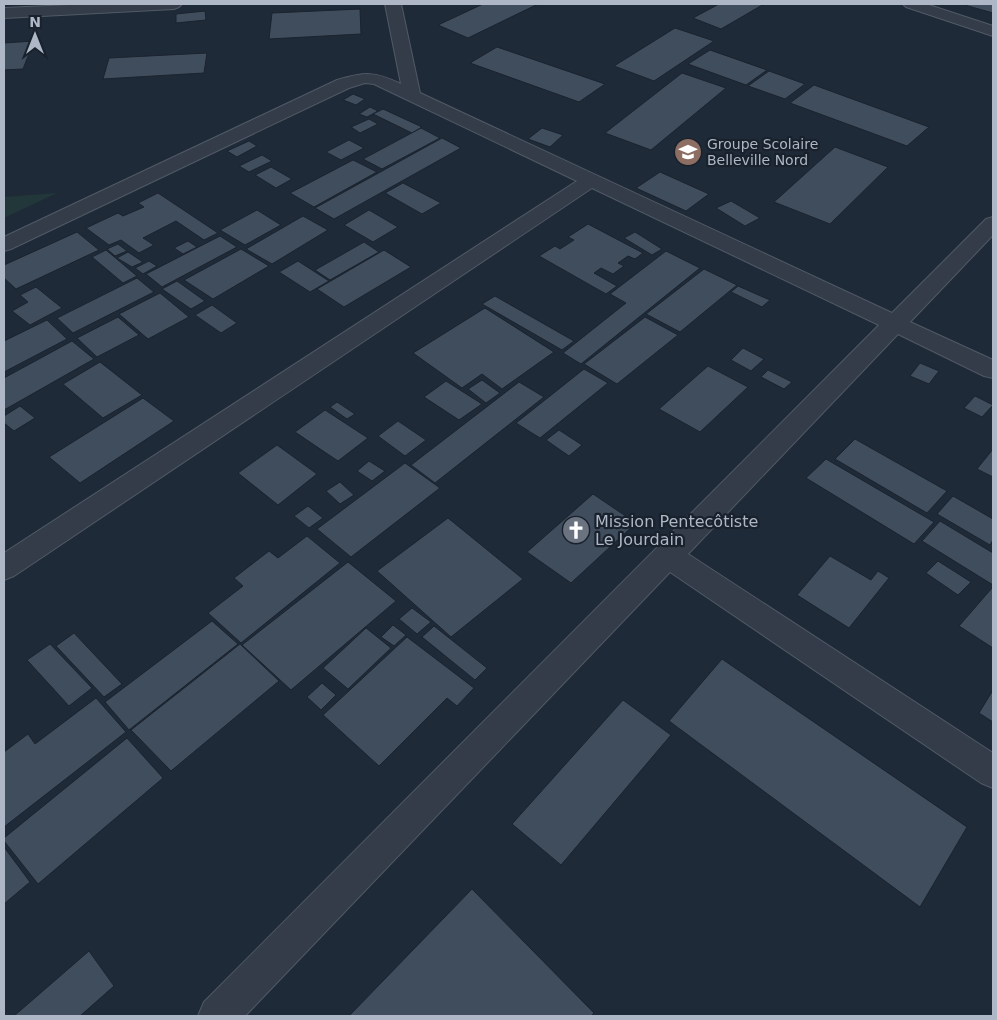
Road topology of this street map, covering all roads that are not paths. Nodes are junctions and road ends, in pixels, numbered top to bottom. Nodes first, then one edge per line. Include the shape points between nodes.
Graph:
1 (174, 4) edge
2 (393, 4) edge
3 (912, 4) edge
4 (4, 13) edge
5 (993, 31) edge
6 (412, 95) junction
7 (590, 181) junction
8 (993, 223) edge
9 (4, 245) edge
10 (894, 324) junction
11 (993, 370) edge
12 (668, 556) junction
13 (4, 568) edge
14 (993, 772) edge
15 (218, 1016) edge

1 - 4 street
2 - 6 street
3 - 5 street
6 - 7 street
6 - 9 street via 376,79 364,78 343,84
7 - 10 street
7 - 13 street
8 - 10 street
10 - 11 street
10 - 12 street
12 - 14 street
12 - 15 street

